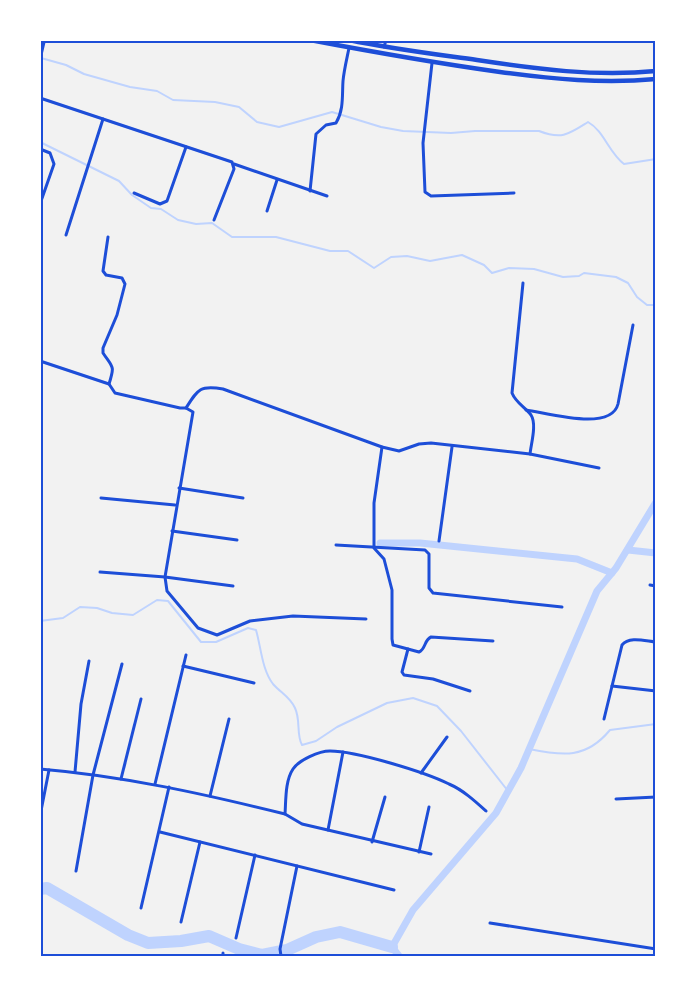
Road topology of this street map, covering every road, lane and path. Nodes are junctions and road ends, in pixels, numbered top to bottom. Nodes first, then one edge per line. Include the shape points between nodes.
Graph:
1 (44, 40) edge
2 (310, 40) edge
3 (350, 40) edge
4 (386, 40) edge
5 (384, 47) junction
6 (349, 48) junction
7 (41, 54) edge
8 (432, 63) junction
9 (656, 71) edge
10 (656, 79) edge
11 (40, 98) edge
12 (103, 119) junction
13 (186, 147) junction
14 (40, 149) edge
15 (233, 164) junction
16 (277, 180) junction
17 (310, 191) junction
18 (514, 193) dead end
19 (134, 194) dead end
20 (327, 196) dead end
21 (40, 204) edge
22 (267, 211) dead end
23 (214, 220) dead end
24 (66, 235) dead end
25 (108, 237) dead end
26 (523, 283) dead end
27 (633, 325) dead end
28 (40, 361) edge
29 (109, 384) junction
30 (186, 408) junction
31 (526, 410) junction
32 (382, 447) junction
33 (452, 447) junction
34 (530, 454) junction
35 (599, 468) dead end
36 (178, 488) junction
37 (101, 498) dead end
38 (243, 498) dead end
39 (176, 505) junction
40 (172, 531) junction
41 (237, 540) dead end
42 (439, 542) dead end
43 (336, 545) dead end
44 (374, 548) junction
45 (100, 572) dead end
46 (165, 577) junction
47 (650, 585) dead end
48 (233, 586) dead end
49 (656, 586) edge
50 (562, 607) dead end
51 (366, 619) dead end
52 (493, 641) dead end
53 (656, 642) edge
54 (408, 649) junction
55 (186, 655) dead end
56 (89, 661) dead end
57 (122, 664) dead end
58 (183, 666) junction
59 (254, 683) dead end
60 (612, 686) junction
61 (470, 691) dead end
62 (656, 691) edge
63 (141, 699) dead end
64 (229, 719) dead end
65 (604, 719) dead end
66 (447, 737) dead end
67 (343, 752) junction
68 (40, 769) edge
69 (49, 770) junction
70 (75, 772) junction
71 (421, 773) junction
72 (93, 775) junction
73 (121, 779) junction
74 (155, 784) junction
75 (170, 787) junction
76 (210, 796) junction
77 (385, 797) dead end
78 (656, 797) edge
79 (616, 799) dead end
80 (42, 802) edge
81 (429, 807) dead end
82 (486, 811) dead end
83 (285, 814) junction
84 (40, 816) edge
85 (328, 830) junction
86 (160, 832) junction
87 (200, 842) junction
88 (372, 842) junction
89 (419, 852) junction
90 (430, 854) dead end
91 (255, 855) junction
92 (297, 866) junction
93 (76, 871) dead end
94 (394, 890) dead end
95 (141, 908) dead end
96 (181, 922) dead end
97 (490, 923) dead end
98 (236, 938) dead end
99 (656, 949) edge
100 (281, 957) edge

1 - 7 main road
2 - 6 main road
3 - 5 main road
4 - 5 street
5 - 9 main road via 564,72
6 - 8 main road
6 - 17 street via 338,120 316,134
8 - 10 main road via 573,81
8 - 18 street via 423,143 424,190 428,195
11 - 12 street
12 - 13 street
12 - 24 street
13 - 15 street
13 - 19 street via 167,201 160,204
14 - 21 street via 50,153 54,164
15 - 16 street
15 - 23 street
16 - 17 street
16 - 22 street
17 - 20 street
25 - 29 street via 103,271 122,278 125,284 103,348 114,369
26 - 31 street via 512,393
27 - 31 street via 614,413 589,420
28 - 29 street
29 - 30 street via 115,393
30 - 32 street via 196,392 207,386 223,389
30 - 36 street via 193,412
31 - 34 street via 533,421
32 - 33 street via 399,451 431,443
32 - 44 street via 374,503
33 - 34 street
33 - 42 street
34 - 35 street
36 - 38 street
36 - 39 street
37 - 39 street
39 - 40 street
40 - 41 street
40 - 46 street
43 - 44 street
44 - 50 street via 428,552 429,588 433,593
44 - 54 street via 384,559 392,590 392,642
45 - 46 street
46 - 48 street
46 - 51 street via 167,591 198,628 217,635 250,621 293,616
47 - 49 street
52 - 54 street via 431,637 422,651
53 - 60 street via 625,641
54 - 61 street via 404,675
55 - 58 street
56 - 70 street
57 - 72 street
58 - 59 street
58 - 74 street
60 - 62 street
60 - 65 street
63 - 73 street
64 - 76 street
66 - 71 street
67 - 71 street
67 - 83 street via 327,751 293,768
67 - 85 street
68 - 69 street
69 - 70 street
69 - 80 street
70 - 72 street
71 - 82 street via 450,784
72 - 73 street
72 - 93 street
73 - 74 street
74 - 75 street
75 - 76 street
75 - 86 street
76 - 83 street
77 - 88 street
78 - 79 street
80 - 84 street
81 - 89 street
83 - 85 street via 302,824
85 - 88 street
86 - 87 street
86 - 95 street
87 - 91 street
87 - 96 street
88 - 89 street
89 - 90 street
91 - 92 street
91 - 98 street
92 - 94 street
92 - 100 street
97 - 99 street

